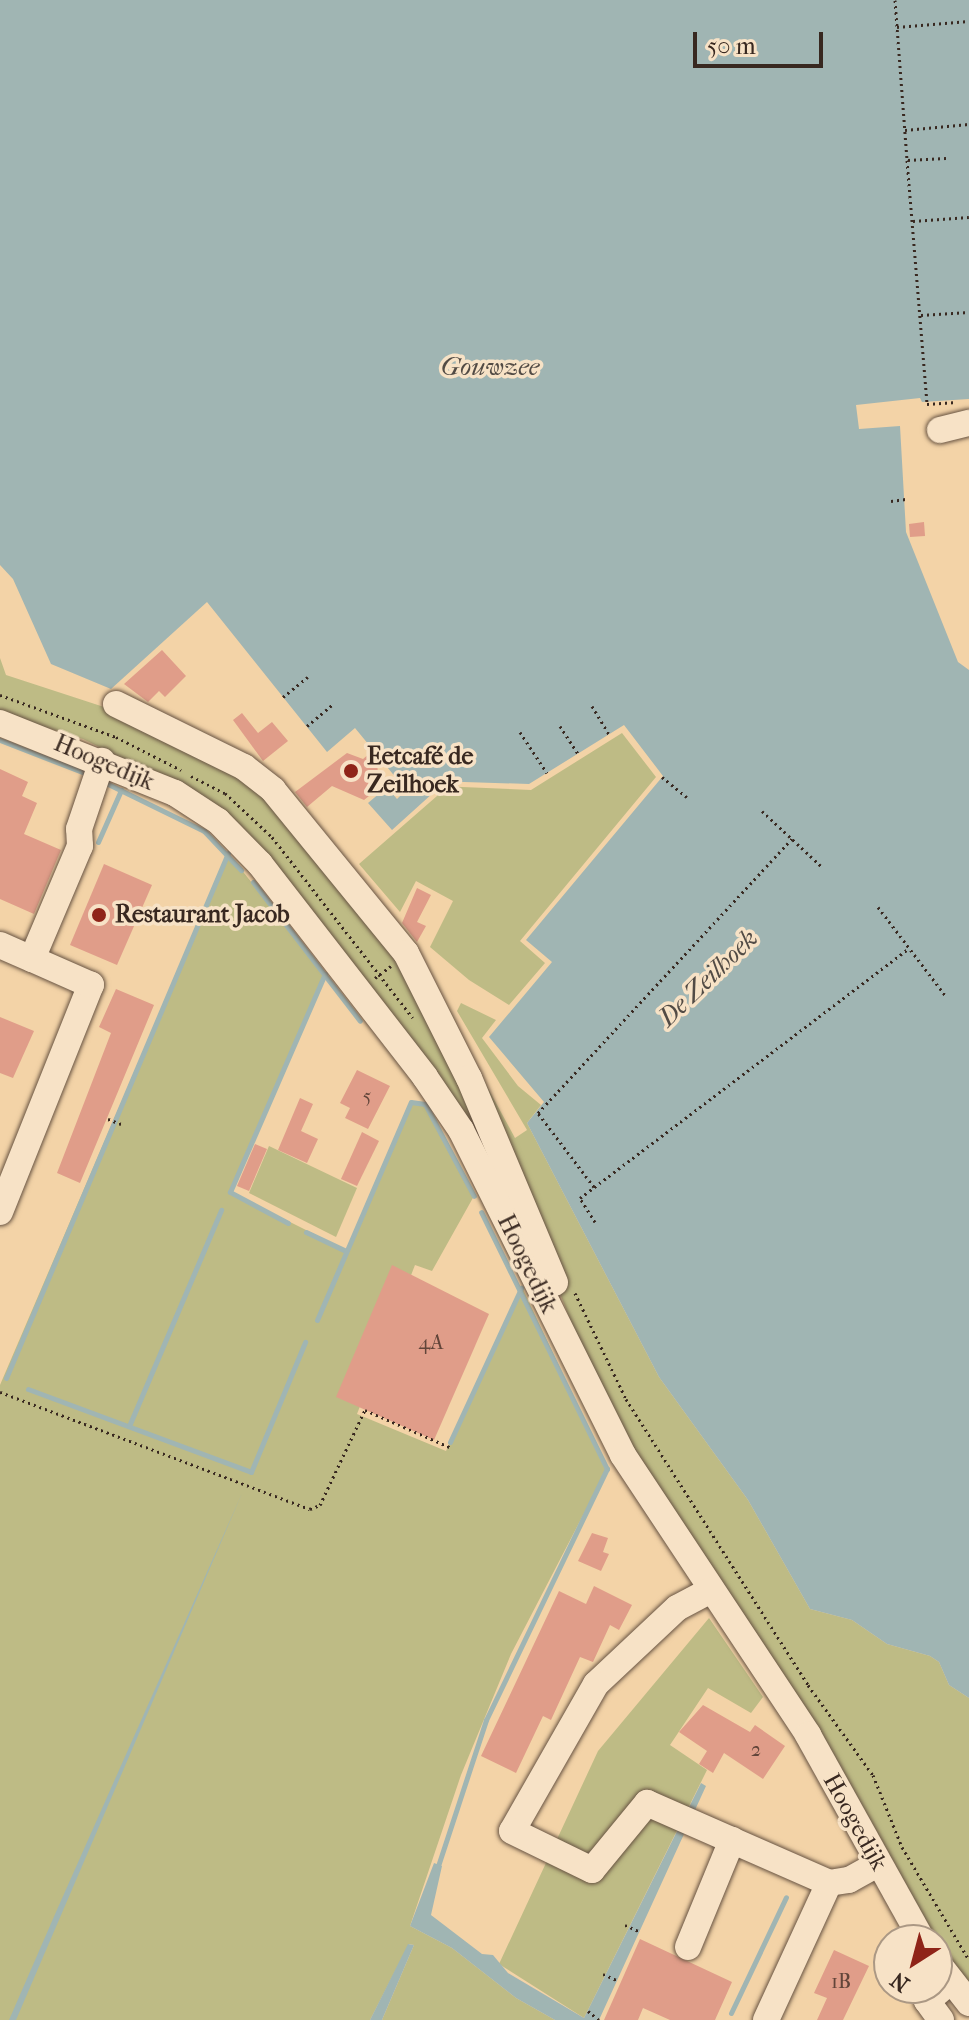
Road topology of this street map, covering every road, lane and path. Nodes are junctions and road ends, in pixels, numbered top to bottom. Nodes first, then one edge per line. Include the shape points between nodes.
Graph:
1 (895, 0) edge
2 (969, 21) edge
3 (897, 27) junction
4 (969, 124) edge
5 (905, 130) junction
6 (946, 158) dead end
7 (907, 160) junction
8 (969, 217) edge
9 (912, 221) junction
10 (969, 312) edge
11 (920, 315) junction
12 (969, 401) edge
13 (969, 423) edge
14 (940, 430) dead end
15 (906, 499) dead end
16 (891, 501) dead end
17 (308, 677) dead end
18 (283, 697) dead end
19 (116, 704) dead end
20 (333, 704) dead end
21 (592, 706) dead end
22 (0, 723) edge
23 (307, 726) dead end
24 (560, 726) dead end
25 (520, 732) dead end
26 (609, 734) dead end
27 (578, 754) dead end
28 (102, 761) junction
29 (547, 773) dead end
30 (662, 777) dead end
31 (687, 797) dead end
32 (762, 811) dead end
33 (792, 839) junction
34 (822, 867) dead end
35 (878, 907) dead end
36 (0, 945) edge
37 (909, 948) junction
38 (32, 959) junction
39 (396, 961) dead end
40 (359, 990) junction
41 (945, 995) dead end
42 (108, 1119) dead end
43 (121, 1124) dead end
44 (594, 1187) junction
45 (0, 1212) edge
46 (595, 1222) dead end
47 (583, 1378) junction
48 (0, 1392) edge
49 (452, 1448) dead end
50 (711, 1590) junction
51 (732, 1840) junction
52 (878, 1864) junction
53 (829, 1883) junction
54 (913, 1924) edge
55 (625, 1925) dead end
56 (641, 1932) dead end
57 (688, 1947) dead end
58 (603, 1974) dead end
59 (619, 1981) dead end
60 (953, 1983) edge
61 (969, 2003) edge
62 (588, 2011) dead end
63 (599, 2020) edge
64 (766, 2020) edge

1 - 3 path
2 - 3 path
3 - 5 path
4 - 5 path
5 - 7 path
6 - 7 path
7 - 9 path
8 - 9 path
9 - 11 path
10 - 11 path
11 - 12 path via 927,404
13 - 14 street
15 - 16 path
17 - 18 path
19 - 47 street via 244,767 273,790 406,953 486,1114 579,1343
20 - 23 path
21 - 26 path
22 - 28 street, Hoogedijk
24 - 27 path
25 - 29 path
28 - 38 street via 79,829 80,846
28 - 40 street, Hoogedijk via 175,793 218,821 253,855
30 - 31 path
32 - 33 path
33 - 34 path
33 - 44 path via 538,1113
35 - 37 path
36 - 38 street
37 - 41 path
37 - 44 path
38 - 45 street via 91,985
39 - 40 path
40 - 47 street, Hoogedijk via 461,1130
42 - 43 path
44 - 46 path via 580,1198
47 - 50 street, Hoogedijk via 623,1455
48 - 49 path via 310,1509 320,1505 365,1410
50 - 51 street via 677,1608 596,1684 512,1831 592,1870 647,1803
50 - 52 street, Hoogedijk via 808,1735
51 - 53 street
51 - 57 street
52 - 53 street via 849,1880
52 - 54 street, Hoogedijk
53 - 64 street
55 - 56 path
58 - 59 path
60 - 61 street
62 - 63 path

